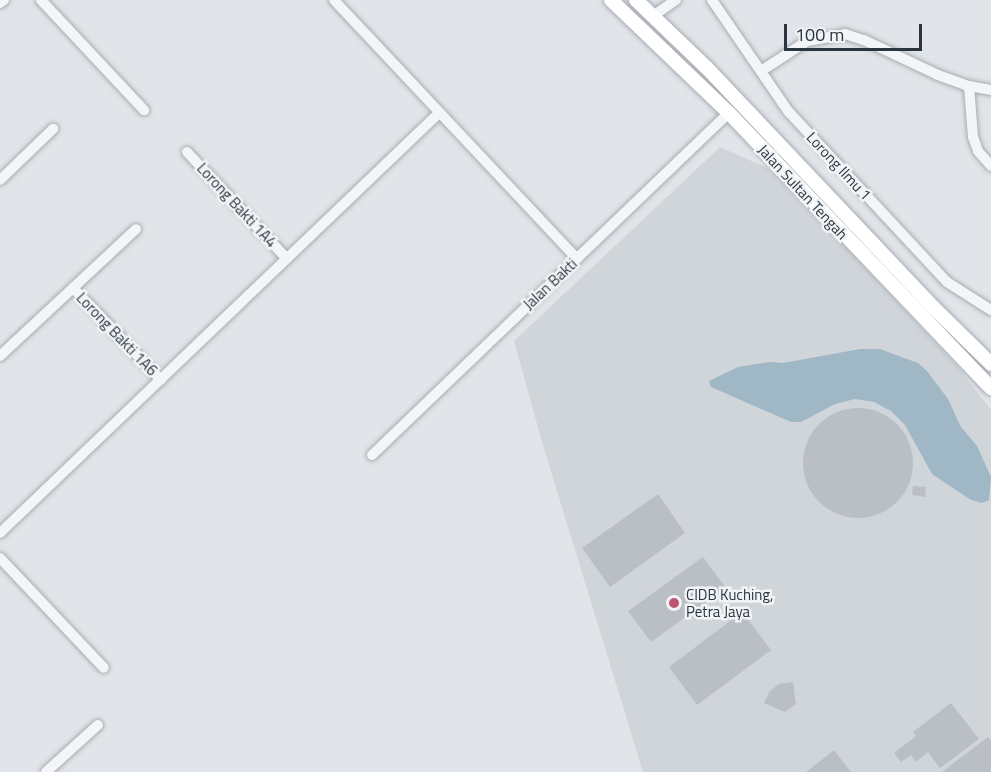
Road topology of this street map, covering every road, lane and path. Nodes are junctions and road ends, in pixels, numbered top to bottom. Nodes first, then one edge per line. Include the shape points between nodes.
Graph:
1 (41, 0) edge
2 (334, 0) edge
3 (611, 0) edge
4 (636, 0) edge
5 (676, 0) edge
6 (712, 0) edge
7 (653, 16) junction
8 (761, 71) junction
9 (969, 86) junction
10 (991, 90) edge
11 (144, 110) dead end
12 (439, 113) junction
13 (729, 113) junction
14 (53, 129) dead end
15 (187, 152) dead end
16 (991, 166) edge
17 (0, 180) edge
18 (136, 229) dead end
19 (577, 258) junction
20 (287, 259) junction
21 (73, 288) junction
22 (991, 310) edge
23 (0, 356) edge
24 (989, 357) edge
25 (160, 380) junction
26 (991, 388) edge
27 (372, 455) dead end
28 (0, 532) edge
29 (0, 558) edge
30 (104, 668) dead end
31 (98, 725) dead end
32 (46, 772) edge

1 - 11 street
2 - 12 street
3 - 13 main road, Jalan Sultan Tengah
4 - 7 main road, Jalan Sultan Tengah
5 - 7 street
6 - 8 street, Lorong Ilmu 1
7 - 24 main road, Jalan Sultan Tengah via 934,308
8 - 9 street via 807,41 845,34
8 - 22 street, Lorong Ilmu 1 via 788,111 947,282
9 - 10 street
9 - 16 street via 973,137 978,151
12 - 19 street
12 - 20 street
13 - 19 street, Jalan Bakti
13 - 26 main road, Jalan Sultan Tengah
14 - 17 street
15 - 20 street, Lorong Bakti 1A4
18 - 21 street
19 - 27 street, Jalan Bakti
20 - 25 street
21 - 23 street
21 - 25 street, Lorong Bakti 1A6
25 - 28 street
29 - 30 street
31 - 32 street

